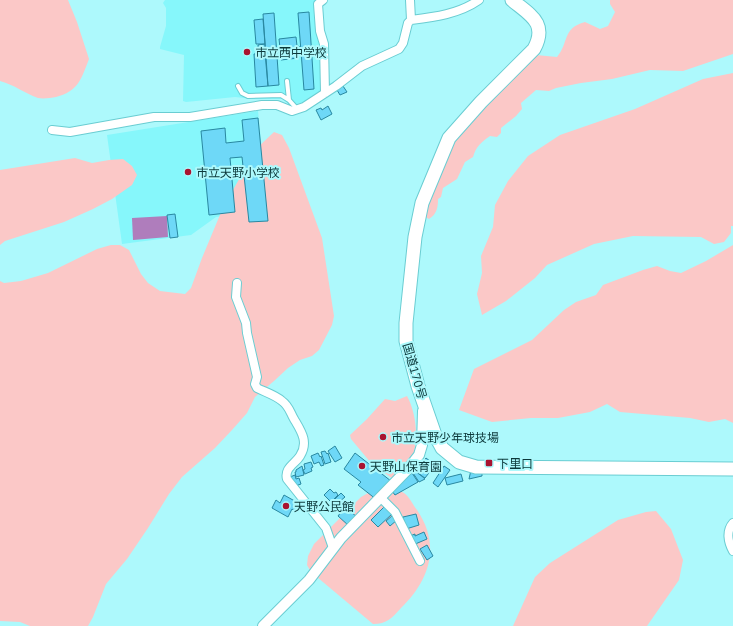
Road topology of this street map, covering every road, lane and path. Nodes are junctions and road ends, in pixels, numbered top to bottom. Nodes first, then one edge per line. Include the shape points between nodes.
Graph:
1 (322, 0) edge
2 (410, 0) edge
3 (479, 0) edge
4 (512, 0) edge
5 (411, 20) junction
6 (286, 81) dead end
7 (238, 86) dead end
8 (324, 93) junction
9 (289, 100) junction
10 (298, 109) junction
11 (52, 130) dead end
12 (237, 283) dead end
13 (426, 408) junction
14 (733, 469) edge
15 (380, 497) junction
16 (733, 523) edge
17 (333, 548) junction
18 (733, 551) edge
19 (420, 561) dead end
20 (263, 626) edge

1 - 8 street via 318,4 320,31 324,44
2 - 5 street
3 - 5 street via 452,14
4 - 13 highway, 国道170号 via 535,19 539,26 538,41 534,49 449,138 422,202 418,220 406,342
5 - 8 street via 399,49 362,66
6 - 9 lane
7 - 9 lane via 242,93 248,96 281,95
8 - 10 street
9 - 10 lane
10 - 11 street via 292,111 262,104 190,117 154,117 70,132
12 - 17 street via 236,297 246,323 257,377 255,384 257,388 288,406 305,442 300,457 287,470 287,479 326,528
13 - 14 highway, 国道170号 via 442,448 459,462 476,467
13 - 15 street via 423,411 423,435 419,455
15 - 17 street
15 - 19 street via 395,512
16 - 18 street via 729,527 728,536
17 - 20 street via 309,580

